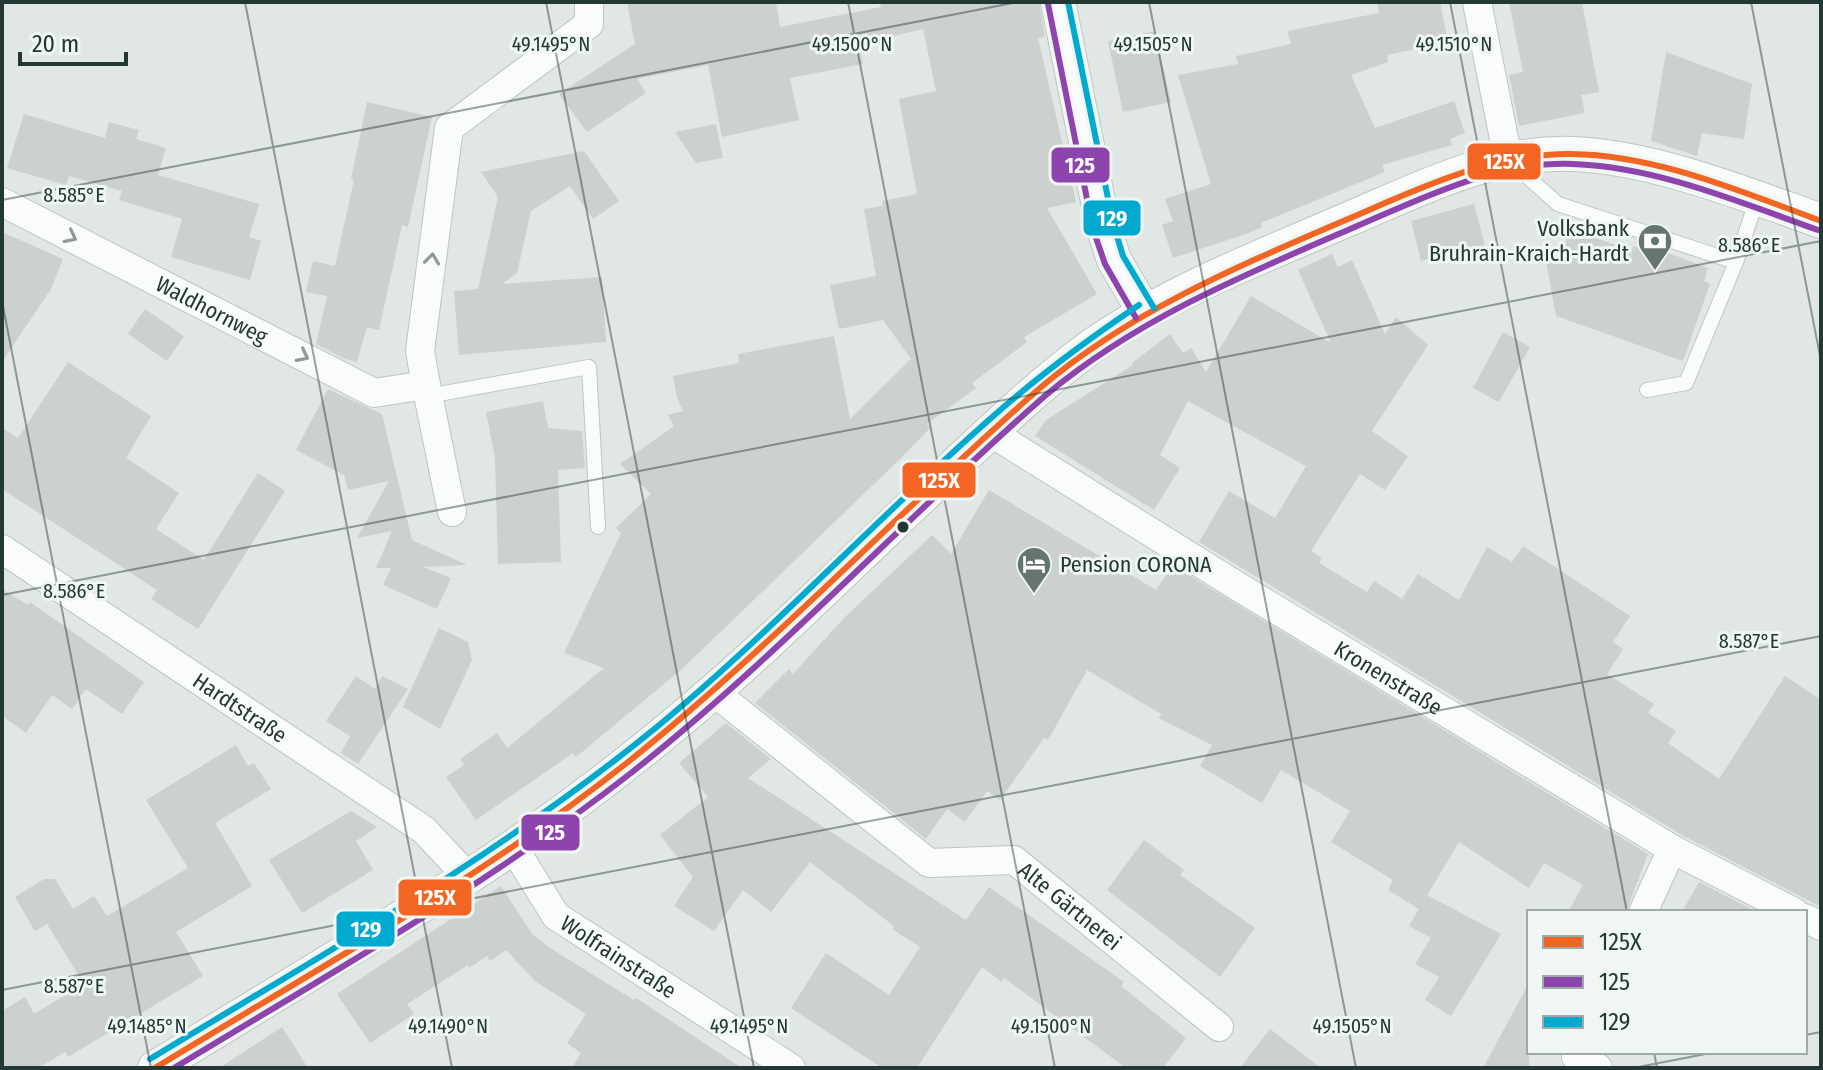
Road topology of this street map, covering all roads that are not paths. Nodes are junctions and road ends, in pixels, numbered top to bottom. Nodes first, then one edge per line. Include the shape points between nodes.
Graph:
1 (589, 2) edge
2 (1058, 2) edge
3 (1477, 2) edge
4 (1508, 159) junction
5 (1758, 199) junction
6 (2, 202) edge
7 (1821, 221) edge
8 (1736, 262) junction
9 (1145, 313) junction
10 (1647, 390) dead end
11 (427, 391) junction
12 (990, 432) junction
13 (452, 512) dead end
14 (598, 527) dead end
15 (2, 549) edge
16 (714, 692) junction
17 (513, 847) junction
18 (1672, 849) junction
19 (468, 877) junction
20 (1644, 910) edge
21 (1790, 910) edge
22 (1219, 1027) dead end
23 (155, 1068) edge
24 (791, 1068) edge

11 -> 1 street via 420,351 449,128 589,24
2 - 9 street via 1103,226 1114,260
3 - 4 street
4 - 5 street via 1572,154 1642,163
4 - 8 lane via 1558,204
4 - 9 street via 1453,174 1220,274
5 - 7 street
5 - 8 lane
6 -> 11 street, Waldhornweg via 374,393
8 - 10 lane via 1686,383
9 - 12 street via 1062,370
11 - 13 street
11 - 14 lane via 589,367
12 - 16 street
12 - 18 street, Kronenstraße
15 - 19 street, Hardtstraße via 424,830
16 - 17 street via 626,765
16 - 22 street, Alte Gärtnerei via 929,863 1014,860
17 - 19 street
17 - 24 street, Wolfrainstraße via 556,916
18 - 20 street
18 - 21 street, Kronenstraße
19 - 23 street

